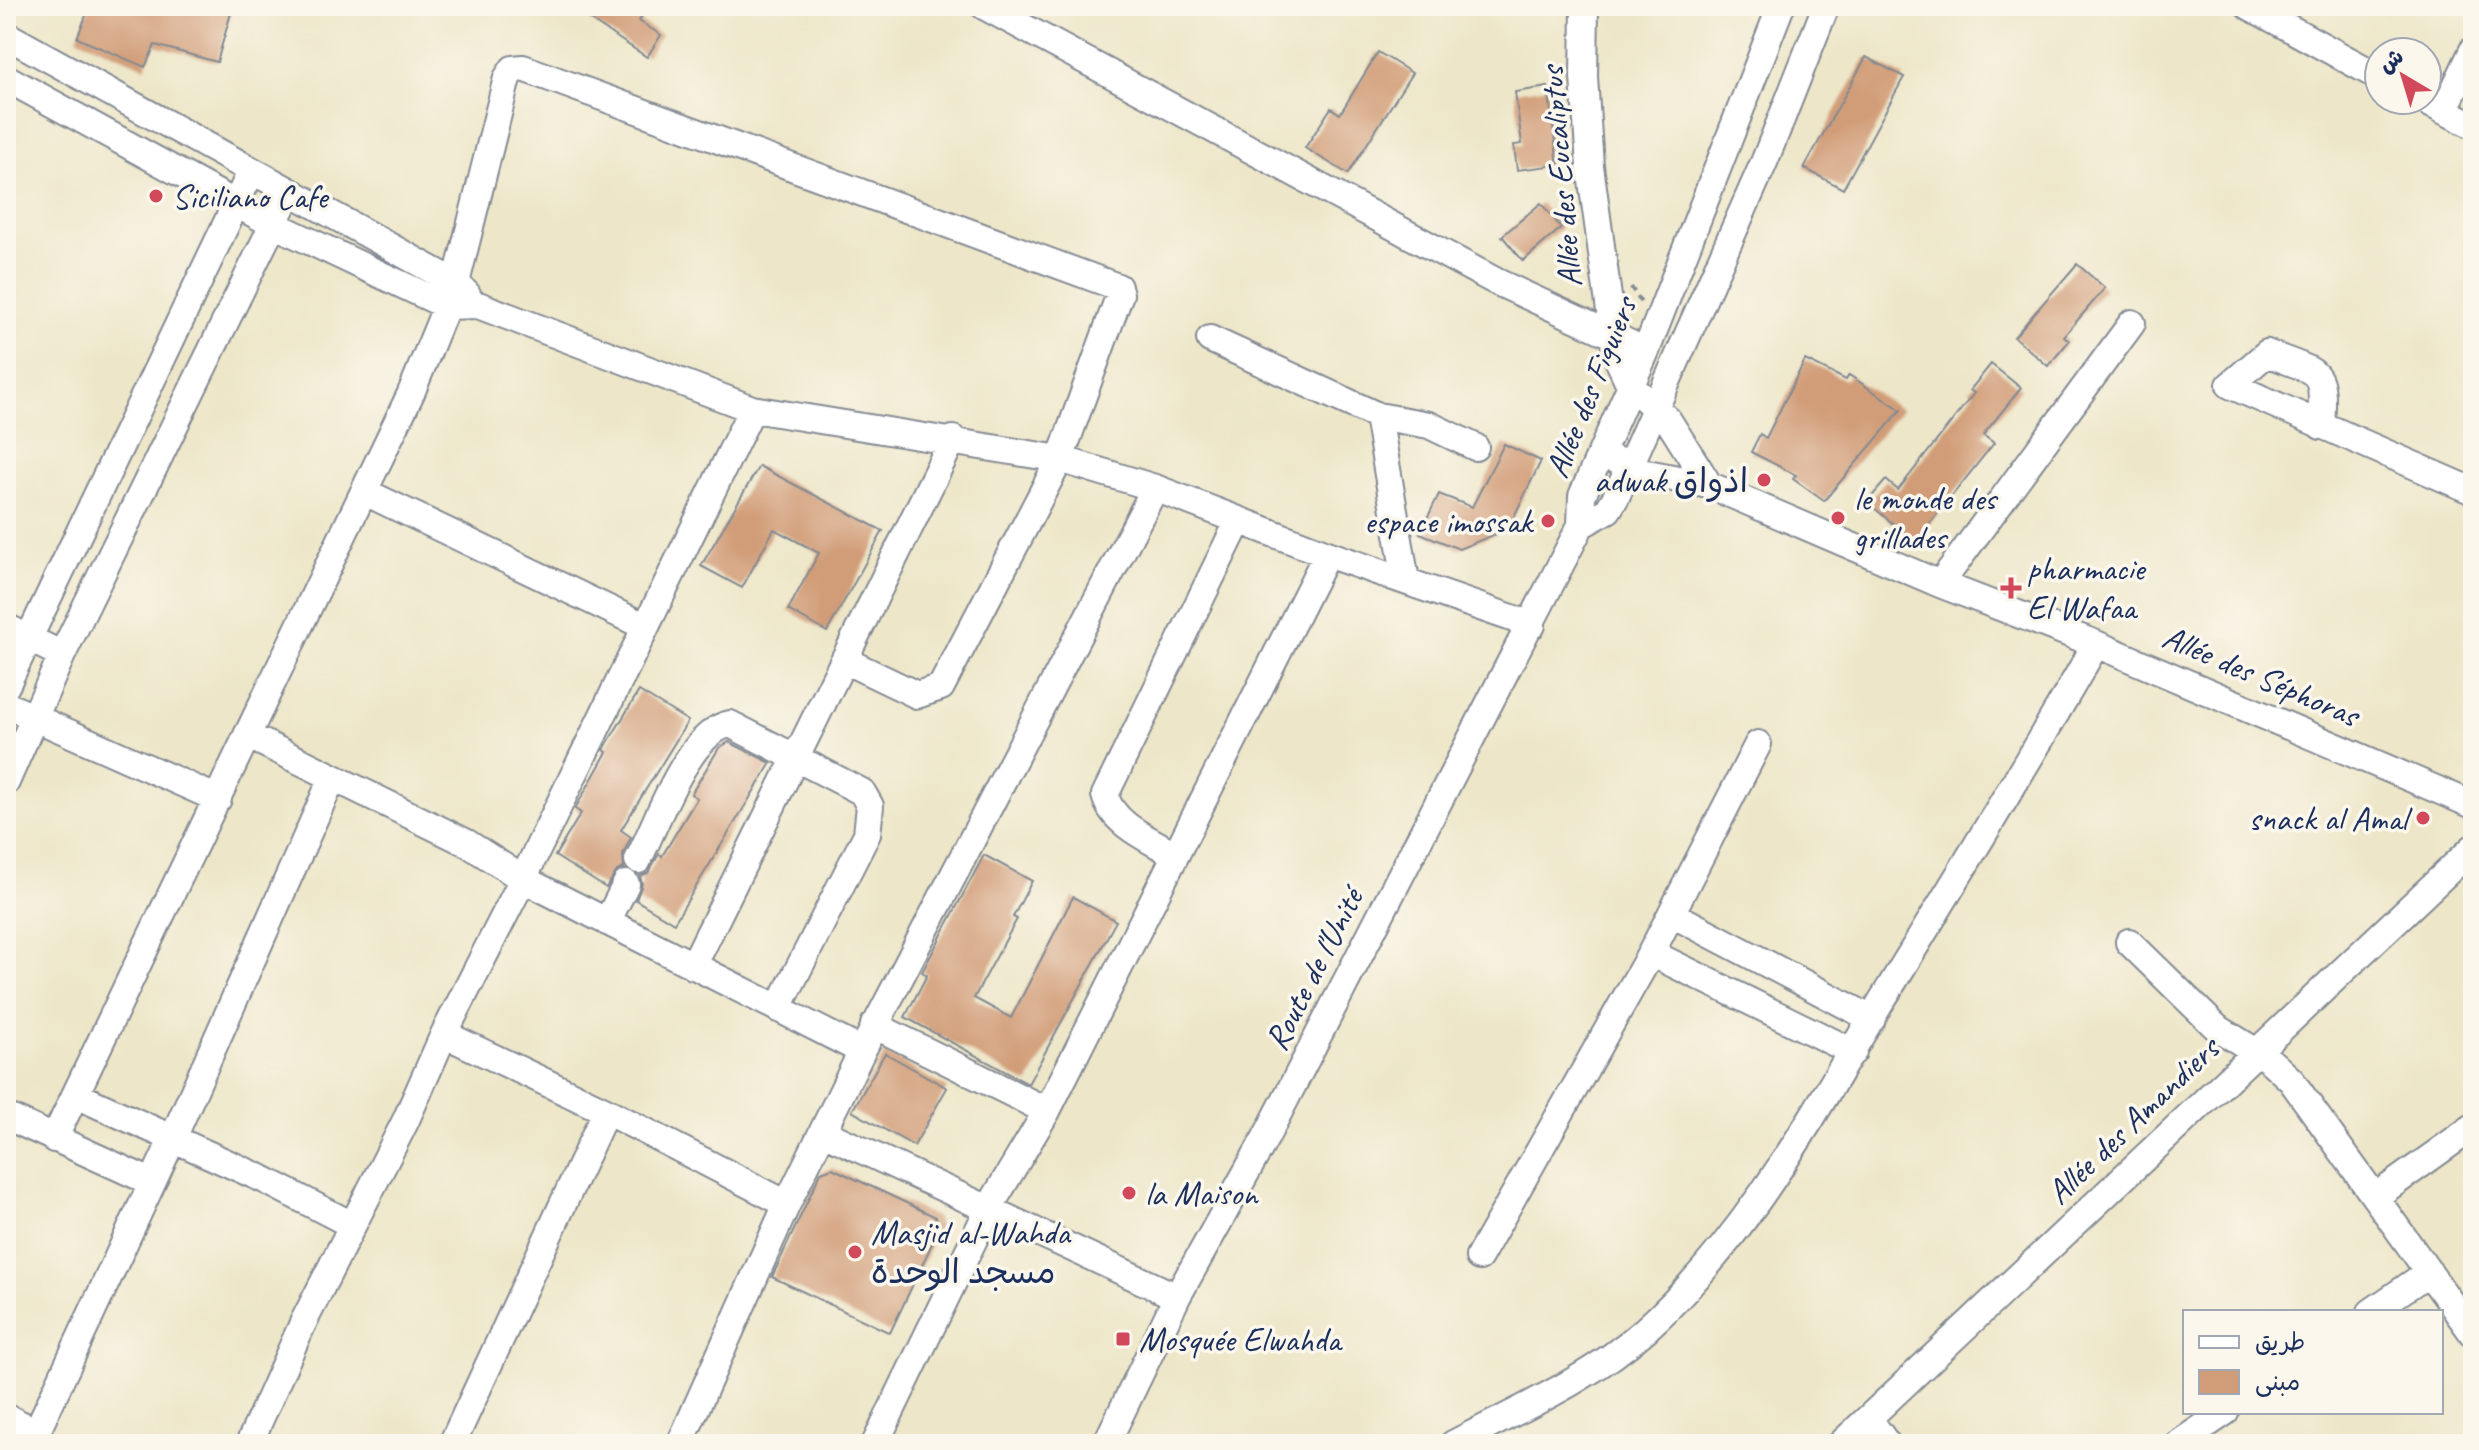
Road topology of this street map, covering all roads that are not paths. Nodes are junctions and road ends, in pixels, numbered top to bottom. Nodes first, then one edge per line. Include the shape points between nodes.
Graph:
1 (984, 6) edge
2 (1585, 6) edge
3 (1781, 6) edge
4 (1826, 6) edge
5 (2252, 7) edge
6 (6, 35) edge
7 (2473, 50) edge
8 (2363, 68) edge
9 (6, 78) edge
10 (2443, 91) edge
11 (2443, 110) edge
12 (2473, 125) edge
13 (251, 172) junction
14 (289, 192) junction
15 (235, 204) junction
16 (271, 223) junction
17 (452, 295) junction
18 (2132, 323) dead end
19 (1611, 335) junction
20 (1210, 339) dead end
21 (1646, 351) junction
22 (1630, 385) junction
23 (1655, 405) junction
24 (752, 409) junction
25 (1378, 416) junction
26 (2321, 426) dead end
27 (953, 439) junction
28 (1475, 447) dead end
29 (1601, 454) junction
30 (1060, 459) junction
31 (1628, 467) junction
32 (1709, 485) junction
33 (1155, 488) junction
34 (2473, 491) edge
35 (365, 492) junction
36 (1239, 520) junction
37 (1581, 525) junction
38 (1327, 554) junction
39 (1406, 581) junction
40 (1940, 584) junction
41 (1532, 625) junction
42 (644, 626) junction
43 (17, 632) edge
44 (2096, 644) junction
45 (62, 655) junction
46 (844, 660) junction
47 (6, 686) edge
48 (6, 705) edge
49 (35, 717) junction
50 (247, 735) junction
51 (1758, 744) dead end
52 (796, 758) junction
53 (332, 779) junction
54 (6, 782) edge
55 (218, 799) junction
56 (2473, 805) edge
57 (2473, 848) edge
58 (1174, 854) junction
59 (638, 860) dead end
60 (523, 879) junction
61 (626, 884) dead end
62 (1672, 914) junction
63 (607, 922) junction
64 (2129, 942) dead end
65 (1651, 953) junction
66 (693, 966) junction
67 (778, 1009) junction
68 (1872, 1019) junction
69 (874, 1025) junction
70 (444, 1034) junction
71 (862, 1051) junction
72 (1853, 1052) junction
73 (2254, 1052) junction
74 (76, 1095) junction
75 (606, 1111) junction
76 (1047, 1111) junction
77 (6, 1116) edge
78 (2473, 1127) edge
79 (823, 1132) junction
80 (173, 1138) junction
81 (54, 1139) junction
82 (151, 1182) junction
83 (2375, 1197) junction
84 (787, 1204) junction
85 (989, 1208) junction
86 (352, 1225) junction
87 (1479, 1257) dead end
88 (2429, 1272) junction
89 (1177, 1297) junction
90 (2374, 1310) edge
91 (2473, 1334) edge
92 (2222, 1414) edge
93 (6, 1417) edge
94 (1869, 1419) junction
95 (34, 1438) edge
96 (249, 1444) edge
97 (452, 1444) edge
98 (680, 1444) edge
99 (875, 1444) edge
100 (1106, 1444) edge
101 (1453, 1444) edge
102 (1841, 1444) edge
103 (1887, 1444) edge
104 (2178, 1444) edge

1 - 19 street via 1495,281
2 - 19 street, Allée des Eucaliptus via 1590,166
3 - 21 street, Allée des Figuiers
4 - 23 street, Allée des Figuiers via 1765,160
5 - 8 street
6 - 13 street
7 - 10 street
9 - 15 street
11 - 12 street
13 - 14 street
13 - 15 street
14 - 16 street
14 - 17 street
15 - 16 street
15 - 43 street
16 - 17 street
16 - 45 street
17 - 24 street
17 - 30 street via 507,78 513,69 523,68 1118,287 1120,294
17 - 35 street
18 - 40 street
19 - 21 street
19 - 22 street, Allée des Eucaliptus
20 - 25 street
21 - 22 street, Allée des Figuiers
22 - 23 street
22 - 29 street, Allée des Figuiers
23 - 31 street, Allée des Figuiers
23 - 32 street
24 - 27 street
24 - 42 street
25 - 28 street via 1429,425
25 - 39 street
26 - 34 street
27 - 30 street
27 - 46 street
29 - 31 street, Allée des Séphoras
29 - 37 street, Allée des Figuiers via 1582,496
30 - 33 street
30 - 46 street via 941,687 917,695
31 - 32 street, Allée des Séphoras
31 - 37 street, Allée des Figuiers via 1608,510
32 - 40 street, Allée des Séphoras
33 - 36 street
33 - 69 street
35 - 42 street
35 - 50 street
36 - 38 street
36 - 58 street via 1105,795 1115,817
37 - 41 street, Route de l'Unité
38 - 39 street
38 - 58 street
39 - 41 street
40 - 44 street, Allée des Séphoras
41 - 89 street, Route de l'Unité
42 - 60 street
43 - 45 street
43 - 47 street
44 - 56 street, Allée des Séphoras
44 - 68 street
45 - 49 street
46 - 52 street
48 - 49 street
49 - 54 street
49 - 55 street
50 - 53 street
50 - 55 street
51 - 62 street
52 - 59 street via 730,724 718,726 695,746
52 - 66 street
52 - 67 street via 862,792 871,819
53 - 60 street via 467,843
53 - 80 street
55 - 74 street
57 - 73 street, Allée des Amandiers
58 - 76 street
60 - 63 street
60 - 70 street
61 - 63 street
62 - 65 street
62 - 68 street
63 - 66 street
64 - 73 street via 2197,1010
65 - 72 street
65 - 87 street
66 - 67 street
67 - 71 street
68 - 72 street
69 - 71 street
69 - 76 street
70 - 75 street
70 - 86 street
71 - 79 street
72 - 101 street via 1787,1159 1677,1300 1582,1376
73 - 83 street via 2291,1080
73 - 94 street, Allée des Amandiers
74 - 80 street
74 - 81 street
75 - 84 street
75 - 97 street
76 - 85 street
77 - 81 street
78 - 83 street
79 - 84 street
79 - 85 street
80 - 82 street
80 - 86 street
81 - 82 street
82 - 95 street
83 - 88 street
84 - 98 street
85 - 89 street
85 - 99 street
86 - 96 street
88 - 90 street
88 - 91 street
89 - 100 street, Route de l'Unité
92 - 104 street
93 - 95 street
94 - 102 street, Allée des Amandiers
94 - 103 street

